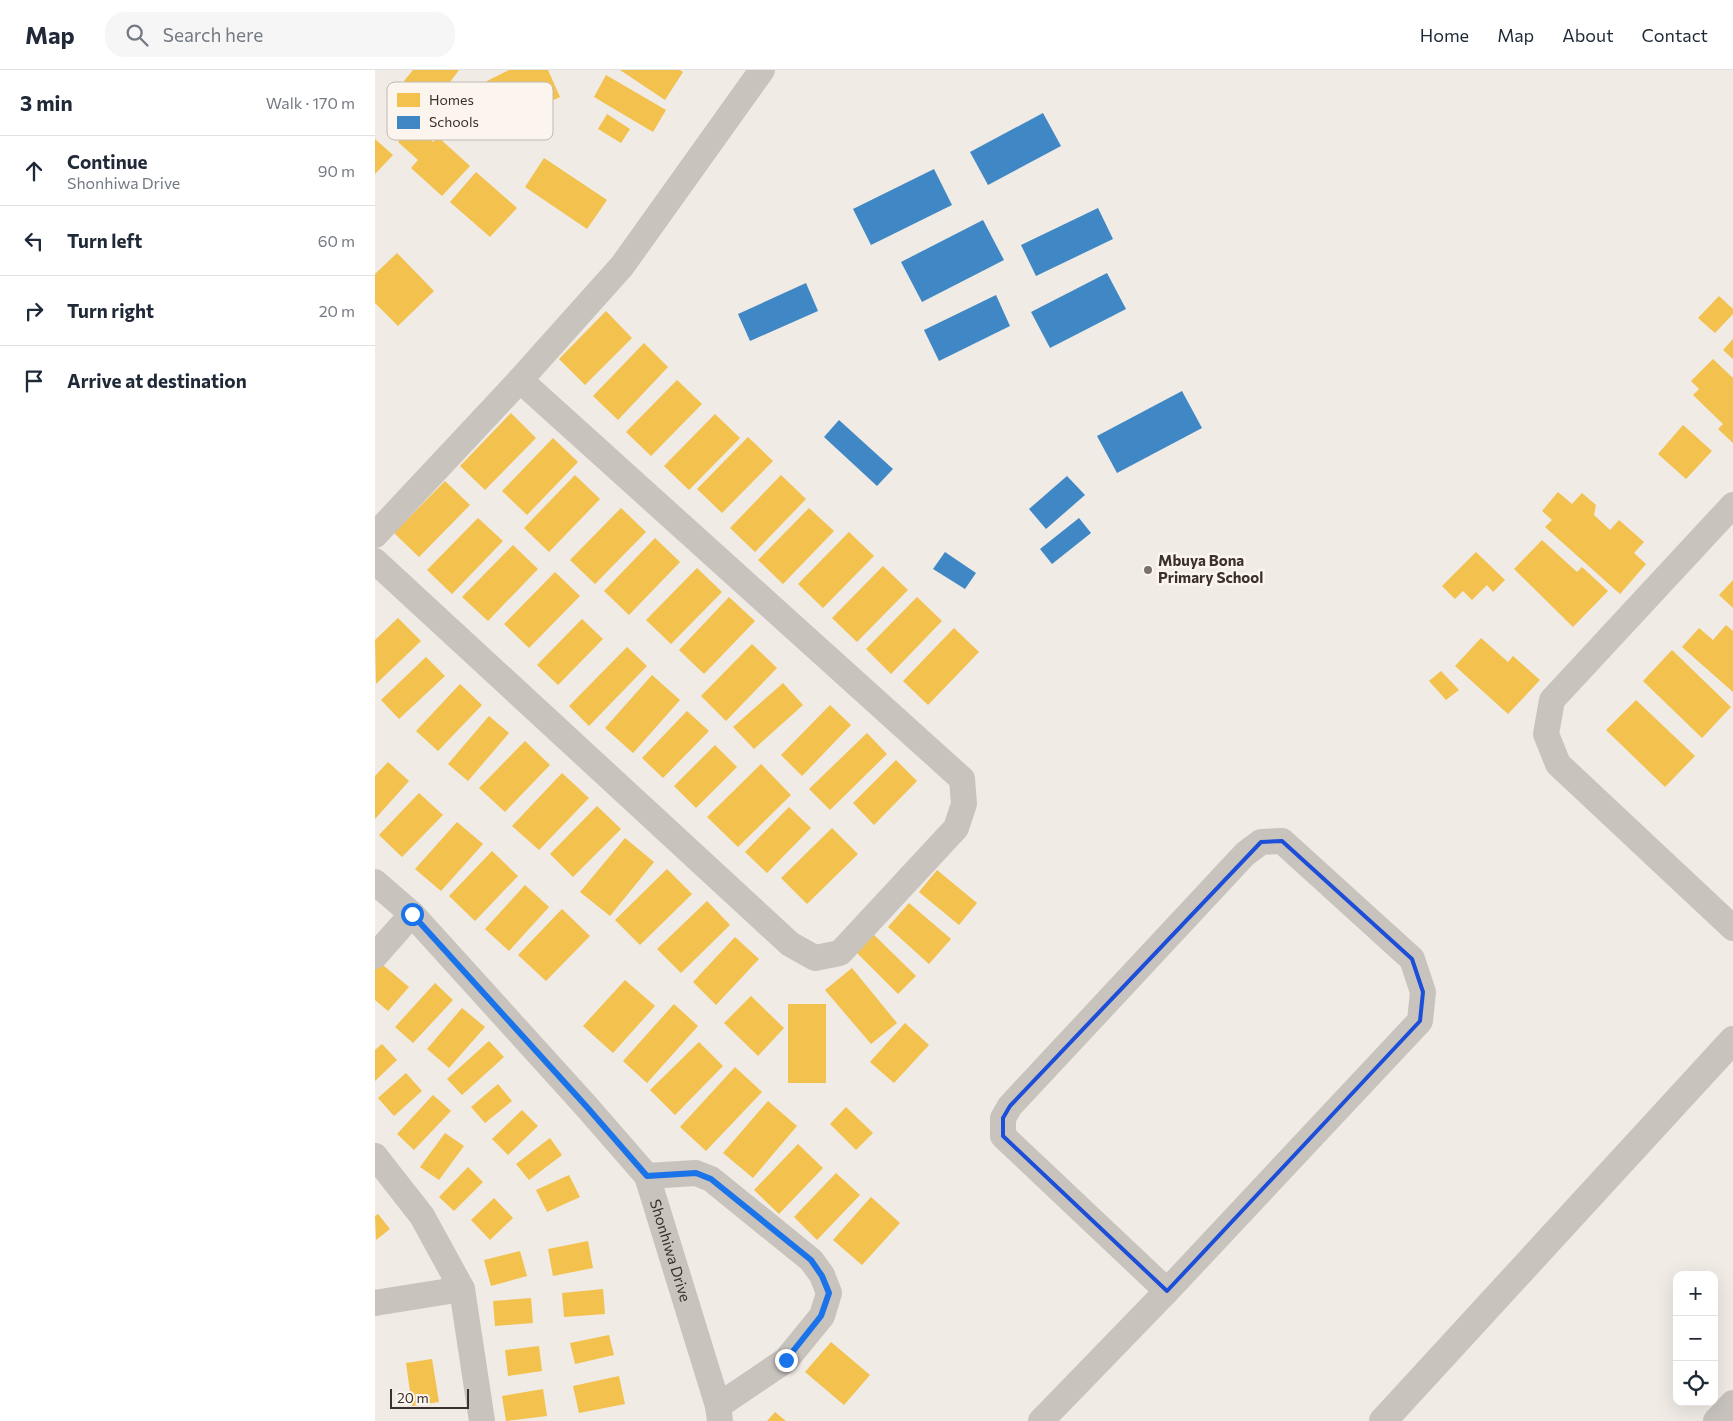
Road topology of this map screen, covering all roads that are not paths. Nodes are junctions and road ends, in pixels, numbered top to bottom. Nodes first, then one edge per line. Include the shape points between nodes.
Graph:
1 (762, 70) edge
2 (521, 380) junction
3 (1733, 505) edge
4 (375, 535) edge
5 (375, 561) edge
6 (375, 882) edge
7 (412, 914) junction
8 (1733, 928) edge
9 (375, 956) edge
10 (1733, 1040) edge
11 (375, 1156) edge
12 (647, 1176) junction
13 (463, 1289) junction
14 (1167, 1291) junction
15 (375, 1303) edge
16 (1733, 1403) edge
17 (719, 1413) edge
18 (482, 1421) edge
19 (1041, 1421) edge
20 (1383, 1421) edge
21 (1716, 1421) edge

1 - 2 street via 622,266
2 - 4 street
2 - 5 street via 962,779 964,804 956,828 840,953 815,958 789,944
3 - 8 street via 1551,700 1545,734 1558,764
6 - 7 street, Shonhiwa Drive
7 - 9 street
7 - 12 street, Shonhiwa Drive
10 - 20 street
11 - 13 street via 422,1216
12 - 17 street, Shonhiwa Drive
12 - 17 street via 696,1173 711,1179 811,1260 829,1293 821,1316 786,1360
13 - 15 street
13 - 18 street
14 - 14 street via 1419,1021 1423,992 1412,959 1282,841 1261,842 1245,854 1010,1106 1003,1118 1003,1136
14 - 19 street
16 - 21 street

